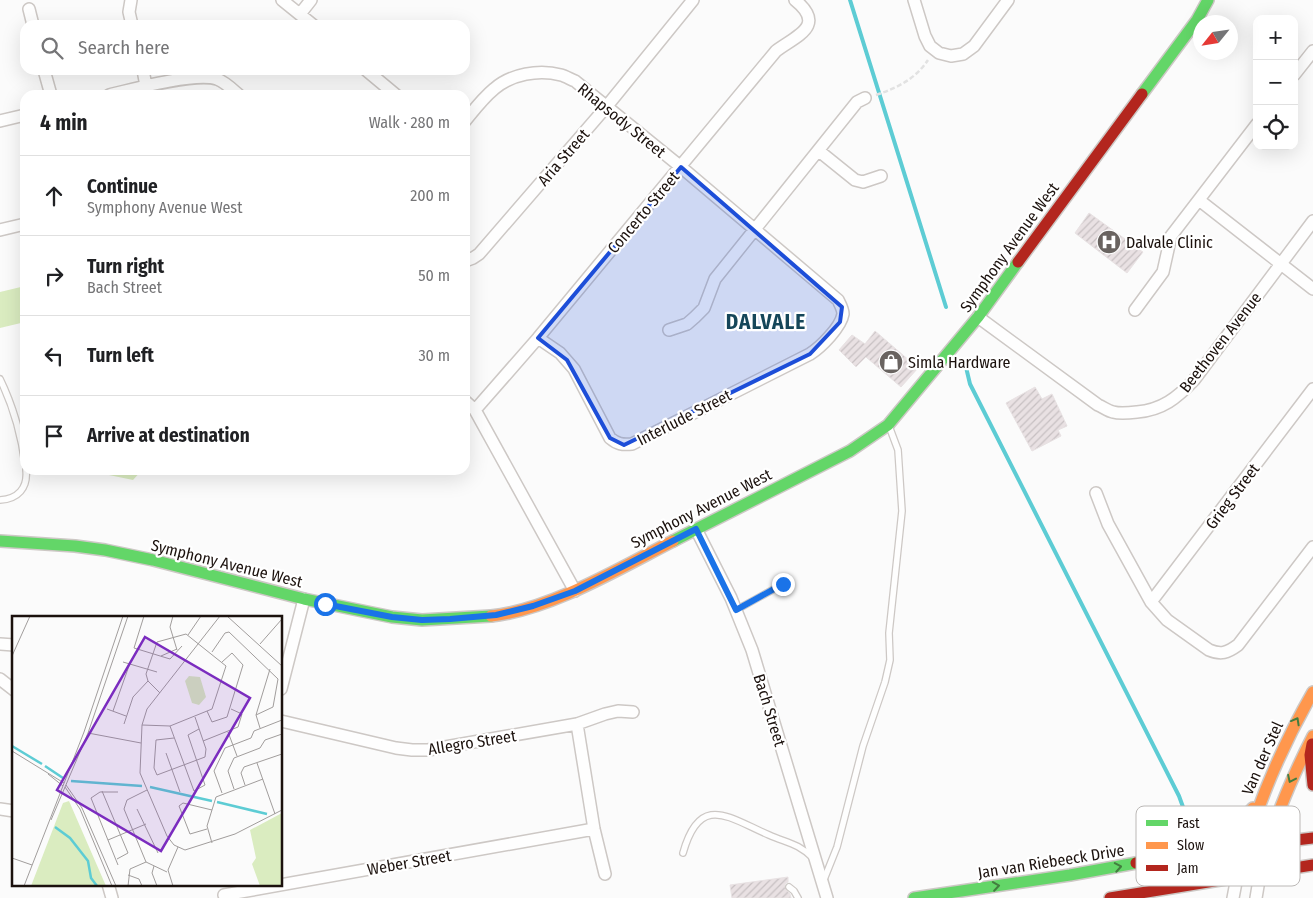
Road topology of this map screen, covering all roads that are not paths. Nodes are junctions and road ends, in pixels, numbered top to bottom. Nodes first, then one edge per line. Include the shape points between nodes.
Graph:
1 (131, 0) edge
2 (282, 0) edge
3 (311, 0) edge
4 (694, 0) edge
5 (795, 0) edge
6 (914, 0) edge
7 (1008, 0) edge
8 (1208, 0) edge
9 (29, 9) dead end
10 (300, 14) junction
11 (32, 20) edge
12 (131, 20) edge
13 (307, 20) edge
14 (1313, 50) edge
15 (1298, 70) edge
16 (45, 75) edge
17 (144, 75) edge
18 (372, 75) edge
19 (146, 86) junction
20 (50, 90) edge
21 (130, 90) edge
22 (232, 90) edge
23 (390, 90) edge
24 (865, 98) road end
25 (607, 106) junction
26 (470, 115) edge
27 (20, 116) edge
28 (0, 121) edge
29 (1253, 129) edge
30 (819, 151) junction
31 (681, 167) junction
32 (881, 176) dead end
33 (1199, 200) junction
34 (1313, 221) edge
35 (20, 225) edge
36 (755, 229) junction
37 (0, 230) edge
38 (470, 259) edge
39 (1280, 264) junction
40 (1313, 289) edge
41 (838, 300) joint
42 (1135, 310) dead end
43 (978, 317) junction
44 (668, 330) dead end
45 (538, 338) junction
46 (0, 379) edge
47 (1313, 390) edge
48 (470, 406) edge
49 (475, 410) junction
50 (888, 425) junction
51 (20, 432) edge
52 (25, 475) edge
53 (1096, 493) dead end
54 (0, 500) edge
55 (696, 529) junction
56 (0, 541) edge
57 (1313, 547) edge
58 (783, 584) dead end
59 (575, 591) junction
60 (304, 599) junction
61 (1151, 602) junction
62 (736, 610) junction
63 (0, 679) edge
64 (282, 685) edge
65 (12, 688) edge
66 (1313, 692) edge
67 (633, 712) dead end
68 (282, 721) edge
69 (577, 724) junction
70 (1313, 736) edge
71 (1313, 784) edge
72 (1260, 800) junction
73 (1255, 806) edge
74 (1258, 806) edge
75 (1279, 806) edge
76 (594, 829) junction
77 (1313, 838) edge
78 (1300, 839) edge
79 (683, 853) dead end
80 (816, 862) junction
81 (1136, 863) edge
82 (1313, 865) edge
83 (1300, 867) edge
84 (605, 874) dead end
85 (282, 882) edge
86 (823, 884) junction
87 (258, 886) edge
88 (1182, 886) edge
89 (789, 887) dead end
90 (223, 892) edge
91 (798, 898) edge
92 (827, 898) edge
93 (914, 898) edge
94 (1110, 898) edge

1 - 12 street
2 - 10 street
3 - 10 street
4 - 25 street, Aria Street
5 - 31 street, Concerto Street via 808,16 807,29 776,52
6 - 7 street via 924,36 939,53 951,56 963,54 974,46
8 - 43 street, Symphony Avenue West via 1197,20
9 - 11 street
10 - 13 street
14 - 15 street
16 - 20 street
17 - 19 street
18 - 23 street
19 - 21 street
19 - 22 street via 199,77 219,80
24 - 30 street via 857,102
25 - 26 street, Rhapsody Street via 575,81 560,75 528,74 502,82
25 - 31 street, Rhapsody Street
25 - 38 street, Aria Street via 479,254
27 - 28 street
29 - 33 street
30 - 32 street via 855,180 863,182
30 - 36 street
31 - 36 street, Rhapsody Street
31 - 45 street, Concerto Street
33 - 39 street
33 - 42 street via 1171,236 1163,272
34 - 39 street, Beethoven Avenue
35 - 37 street
36 - 41 street, Rhapsody Street
36 - 44 street via 715,279 704,308 687,324
39 - 40 street
39 - 43 street, Beethoven Avenue via 1194,380 1165,406 1148,411 1113,412 1098,405
41 - 45 street, Interlude Street via 842,307 840,322 818,348 632,444 616,443 610,438 574,369
43 - 50 street, Symphony Avenue West
45 - 49 street, Concerto Street
46 - 51 lane via 16,414
47 - 61 street, Grieg Street
48 - 49 street
49 - 59 street
50 - 55 street, Symphony Avenue West via 850,451
50 - 86 lane via 898,450 902,512 890,660 886,682 863,746 837,847
52 - 54 lane via 20,493
53 - 61 street via 1108,524
55 - 59 street, Symphony Avenue West
55 - 62 street, Bach Street
56 - 60 street, Symphony Avenue West via 105,550
57 - 61 street via 1238,645 1224,653 1209,650 1167,620
58 - 62 lane
59 - 60 street, Symphony Avenue West via 496,615 422,620
60 - 64 street
62 - 80 street, Bach Street via 752,650
63 - 65 street
72 -> 66 street, Van der Stel via 1288,735
67 - 69 street, Allegro Street via 618,711
68 - 69 street, Allegro Street via 412,750
69 - 76 street
70 - 71 street via 1310,755
70 -> 75 street
72 - 73 street
72 - 74 street, Van der Stel
76 - 84 street
76 - 85 street, Weber Street
77 - 78 street, Jan van Riebeeck Drive
79 - 80 lane via 696,824 710,815 720,814 795,844
80 - 86 street, Bach Street
93 -> 81 street, Jan van Riebeeck Drive
82 - 83 street
86 - 92 street, Bach Street
87 - 90 street, Weber Street
88 - 94 street
89 - 91 lane

